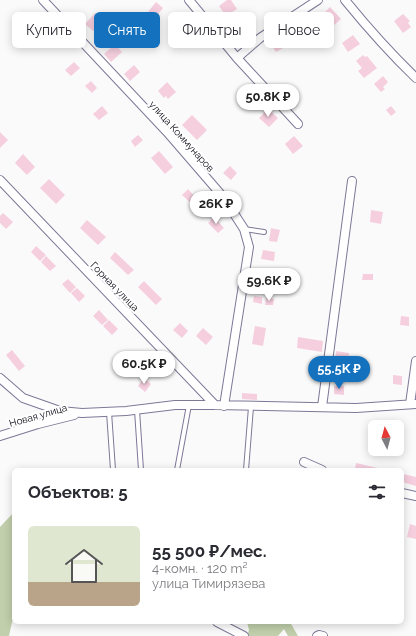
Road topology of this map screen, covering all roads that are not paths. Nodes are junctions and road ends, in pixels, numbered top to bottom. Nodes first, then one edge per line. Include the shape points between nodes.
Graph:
1 (43, 0) edge
2 (189, 0) edge
3 (318, 0) edge
4 (345, 0) edge
5 (237, 58) junction
6 (416, 78) edge
7 (298, 124) dead end
8 (0, 180) edge
9 (352, 181) dead end
10 (244, 228) junction
11 (264, 232) dead end
12 (416, 361) edge
13 (0, 378) edge
14 (413, 404) edge
15 (189, 405) junction
16 (215, 405) junction
17 (224, 406) junction
18 (251, 407) junction
19 (322, 407) junction
20 (137, 410) junction
21 (109, 412) junction
22 (82, 413) junction
23 (0, 436) edge
24 (304, 462) dead end
25 (113, 468) edge
26 (141, 468) edge
27 (177, 468) edge
28 (246, 468) edge
29 (318, 468) edge
30 (404, 493) edge
31 (416, 496) edge
32 (221, 624) edge
33 (244, 636) edge
34 (317, 636) edge
35 (323, 636) edge

1 - 10 street, улица Коммунаров via 167,132 224,198
2 - 5 street
3 - 5 street via 260,38
4 - 6 street
5 - 7 street
8 - 16 street, Горная улица
9 - 19 street
10 - 11 lane
10 - 17 street, улица Коммунаров via 249,248
12 - 14 street
13 - 22 street via 23,398 60,412
14 - 19 street via 356,408
15 - 16 street
15 - 20 street
15 - 27 lane
16 - 17 street
17 - 18 street
18 - 19 street
18 - 28 lane
20 - 21 street
20 - 26 lane
21 - 22 street
21 - 25 lane
22 - 23 street, Новая улица
24 - 29 street
30 - 31 street
32 - 33 street
34 - 35 street

